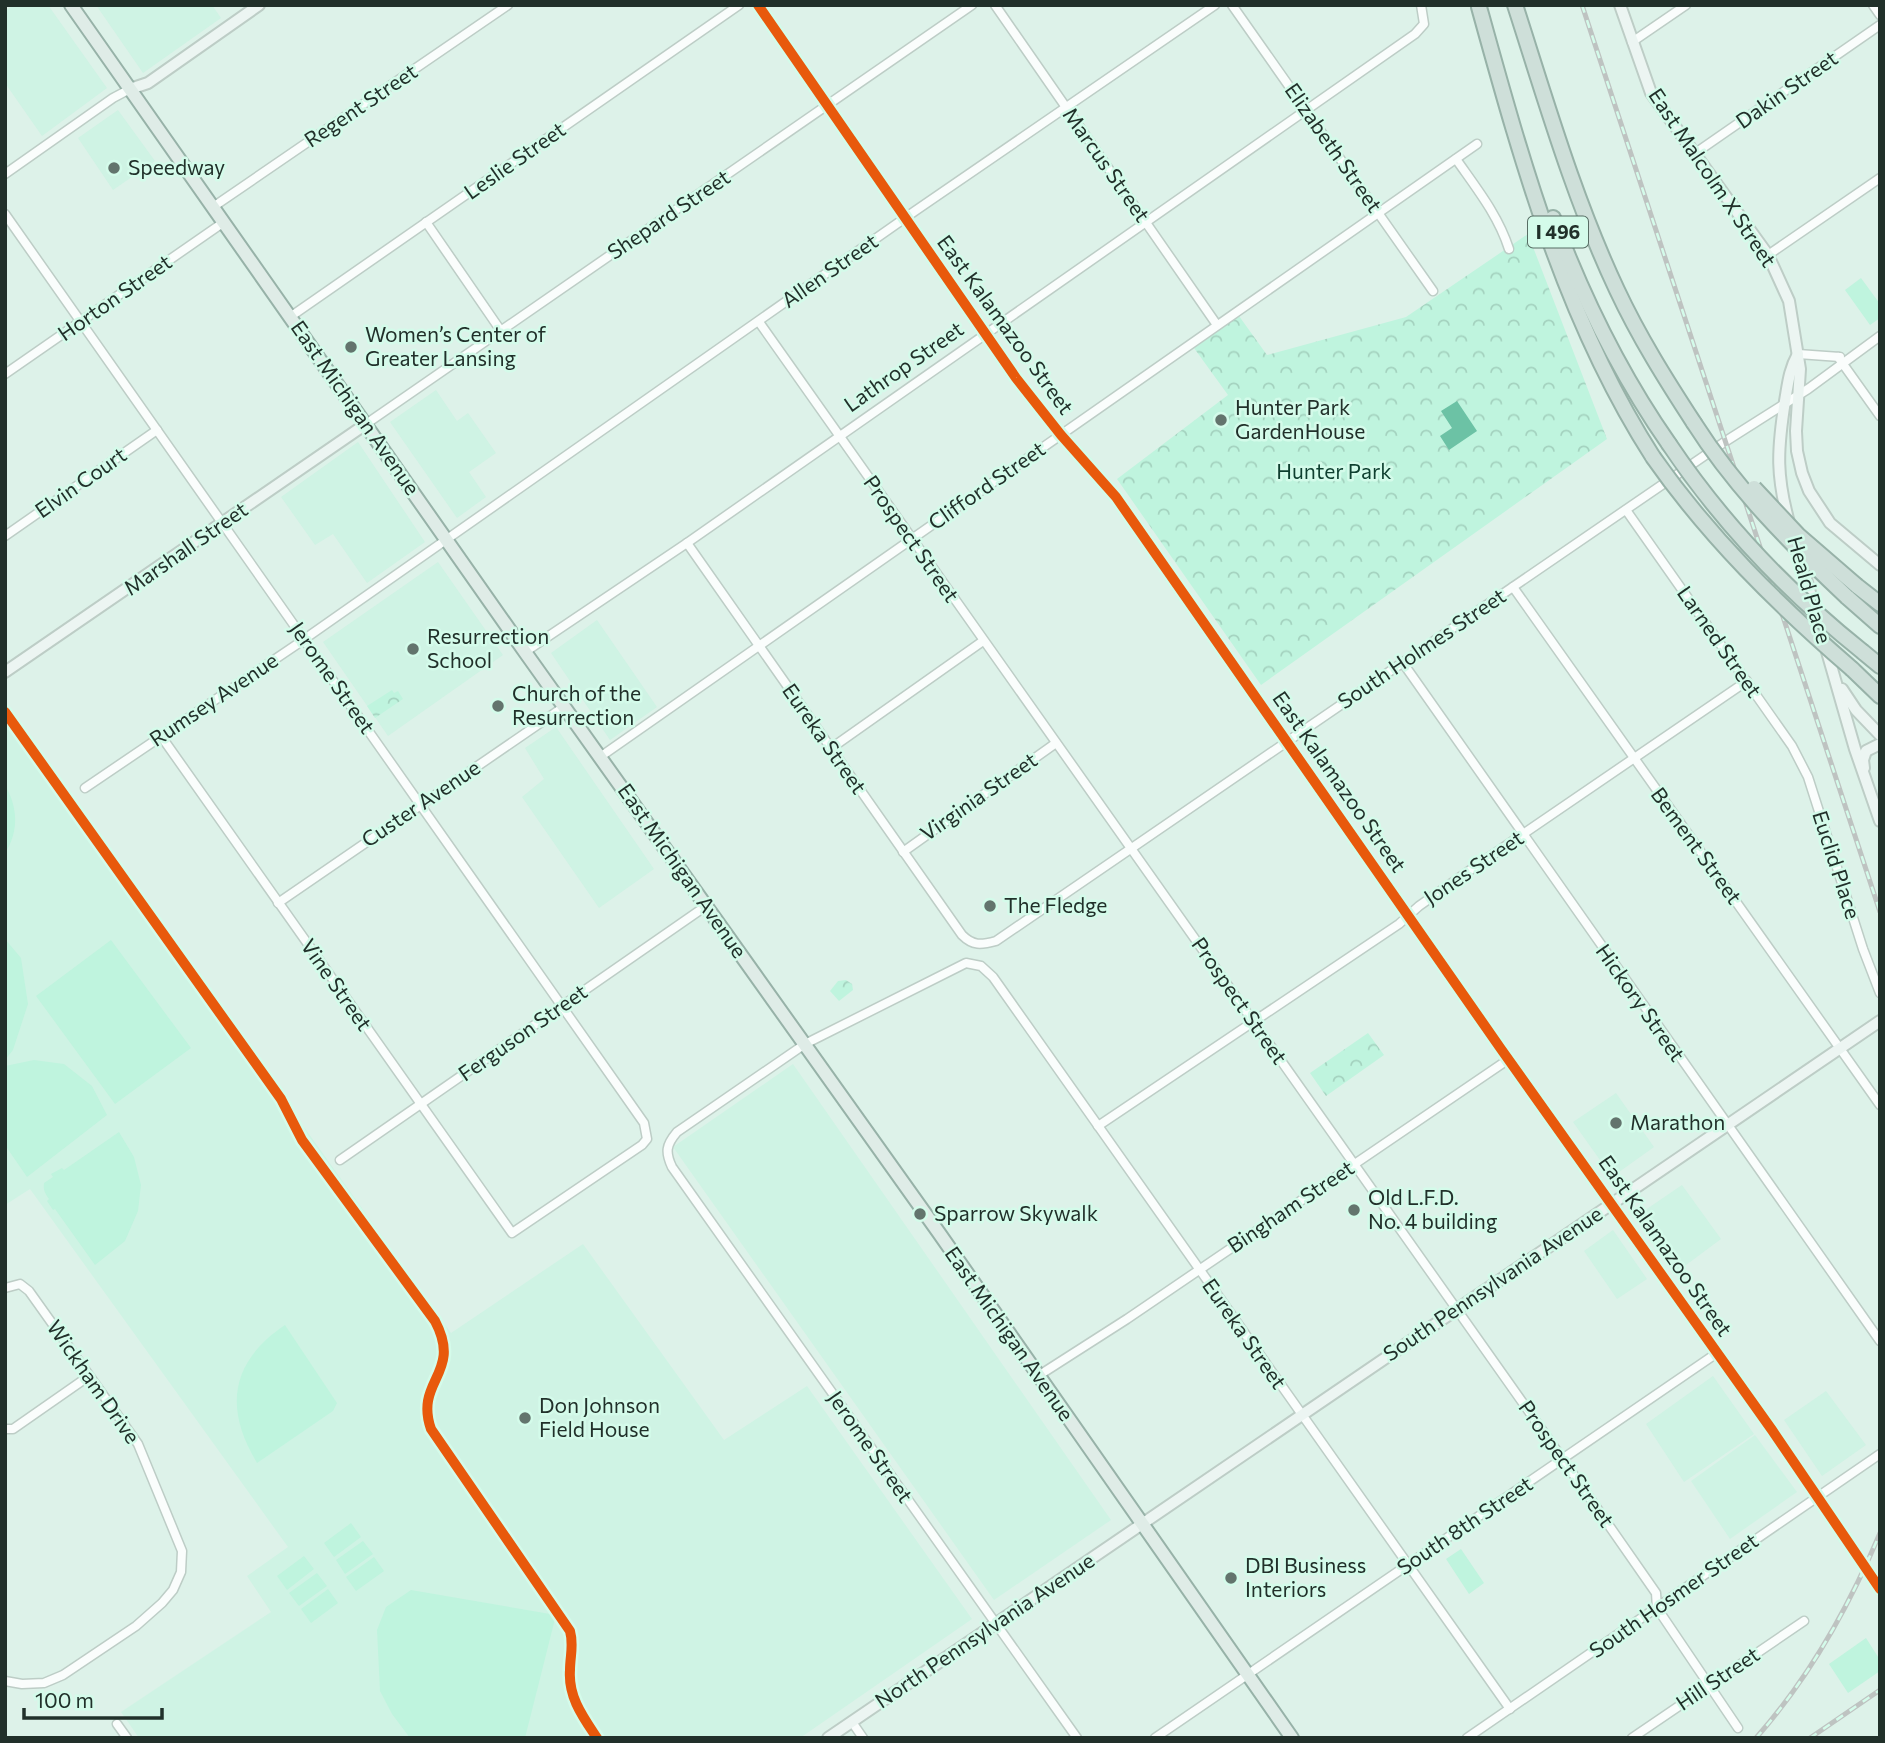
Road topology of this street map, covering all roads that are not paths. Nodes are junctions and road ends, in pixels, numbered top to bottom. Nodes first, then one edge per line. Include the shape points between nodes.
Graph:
1 (71, 5) edge
2 (259, 5) edge
3 (508, 5) edge
4 (740, 5) edge
5 (758, 5) edge
6 (972, 5) edge
7 (995, 5) edge
8 (1215, 5) edge
9 (1232, 5) edge
10 (1421, 5) edge
11 (1515, 5) edge
12 (1620, 5) edge
13 (1686, 5) edge
14 (1873, 5) edge
15 (1479, 6) edge
16 (1880, 15) edge
17 (1880, 25) edge
18 (1632, 42) junction
19 (130, 89) junction
20 (827, 106) junction
21 (1066, 108) junction
22 (1306, 110) junction
23 (1477, 144) dead end
24 (1694, 154) junction
25 (1456, 159) junction
26 (5, 174) edge
27 (1880, 178) edge
28 (213, 207) junction
29 (5, 214) edge
30 (1379, 214) junction
31 (905, 219) junction
32 (224, 222) junction
33 (426, 222) junction
34 (1145, 222) junction
35 (1509, 249) dead end
36 (1768, 256) junction
37 (1433, 291) dead end
38 (290, 317) junction
39 (81, 321) junction
40 (759, 322) junction
41 (1217, 325) junction
42 (501, 331) junction
43 (985, 334) junction
44 (1880, 336) edge
45 (1798, 354) junction
46 (1840, 361) junction
47 (5, 374) edge
48 (1798, 395) junction
49 (1784, 403) junction
50 (1880, 416) edge
51 (366, 424) junction
52 (157, 430) junction
53 (1061, 435) junction
54 (838, 436) junction
55 (1626, 510) junction
56 (223, 523) junction
57 (5, 536) edge
58 (447, 539) junction
59 (911, 539) junction
60 (687, 542) junction
61 (1880, 565) edge
62 (1513, 587) junction
63 (1852, 592) junction
64 (1880, 604) edge
65 (1880, 626) edge
66 (304, 639) junction
67 (983, 641) junction
68 (759, 647) junction
69 (525, 652) junction
70 (1403, 663) junction
71 (1831, 664) junction
72 (1880, 666) edge
73 (5, 672) edge
74 (1747, 681) junction
75 (1880, 696) edge
76 (565, 706) junction
77 (161, 736) junction
78 (1880, 736) edge
79 (1286, 741) junction
80 (1056, 743) junction
81 (1880, 744) edge
82 (830, 748) junction
83 (600, 757) junction
84 (1634, 759) junction
85 (1865, 774) junction
86 (1808, 777) joint
87 (85, 789) dead end
88 (421, 804) junction
89 (1880, 821) edge
90 (1523, 835) junction
91 (1130, 849) junction
92 (903, 852) junction
93 (278, 903) junction
94 (706, 906) junction
95 (1409, 915) junction
96 (962, 935) joint
97 (1880, 993) edge
98 (562, 1006) junction
99 (1880, 1021) edge
100 (1254, 1022) junction
101 (805, 1044) junction
102 (1840, 1048) junction
103 (1509, 1059) junction
104 (421, 1105) junction
105 (1880, 1105) edge
106 (1726, 1125) junction
107 (1097, 1126) junction
108 (340, 1160) dead end
109 (1355, 1164) junction
110 (1612, 1203) junction
111 (512, 1233) joint
112 (1198, 1269) junction
113 (5, 1288) edge
114 (1457, 1308) junction
115 (1880, 1341) edge
116 (1717, 1353) junction
117 (89, 1376) junction
118 (1038, 1376) junction
119 (1301, 1414) junction
120 (5, 1430) edge
121 (1880, 1454) edge
122 (1563, 1460) junction
123 (1817, 1497) junction
124 (1142, 1523) junction
125 (1408, 1564) junction
126 (1880, 1589) edge
127 (1657, 1608) junction
128 (1804, 1620) dead end
129 (996, 1623) junction
130 (1247, 1673) junction
131 (5, 1681) edge
132 (1708, 1686) junction
133 (1510, 1709) junction
134 (852, 1722) junction
135 (117, 1724) dead end
136 (1738, 1728) dead end
137 (127, 1738) edge
138 (828, 1738) edge
139 (863, 1738) edge
140 (1077, 1738) edge
141 (1154, 1738) edge
142 (1292, 1738) edge
143 (1467, 1738) edge
144 (1632, 1738) edge

1 - 19 main road, East Michigan Avenue
2 - 19 street via 148,83
3 - 28 street, Regent Street
4 - 33 street, Leslie Street
5 - 20 street, East Kalamazoo Street
6 - 20 street, Shepard Street
7 - 21 street, Marcus Street
8 - 21 street, Allen Street
9 - 22 street, Elizabeth Street
10 - 22 street, Lathrop Street via 1424,24 1415,34
11 - 63 highway, I 496, bridge via 1588,222 1616,289 1658,367 1721,462 1759,508 1800,552
12 - 18 street, East Malcolm X Street
13 - 18 street
14 - 16 street
15 - 72 highway, I 496, bridge via 1550,211 1608,345 1669,444 1715,506 1802,599
15 - 75 highway, bridge via 1509,113 1573,304 1605,374 1653,457 1733,557
17 - 24 street, Dakin Street
18 - 24 street, East Malcolm X Street via 1651,93
19 - 26 street
19 - 28 main road, East Michigan Avenue
20 - 31 street, East Kalamazoo Street
20 - 42 street, Shepard Street
21 - 31 street, Allen Street
21 - 34 street, Marcus Street
22 - 30 street, Elizabeth Street
22 - 34 street, Lathrop Street
23 - 25 street, Clifford Street
24 - 36 street, East Malcolm X Street
25 - 30 street, Clifford Street
25 - 35 street via 1486,201
27 - 36 street
28 - 32 main road, East Michigan Avenue
29 - 39 street, Jerome Street
30 - 37 street, Elizabeth Street
30 - 41 street, Clifford Street
31 - 40 street, Allen Street
31 - 43 street, East Kalamazoo Street
32 - 38 main road, East Michigan Avenue
32 - 39 street, Horton Street
33 - 38 street, Leslie Street
33 - 42 street
34 - 41 street, Marcus Street
34 - 43 street, Lathrop Street
36 - 45 street, East Malcolm X Street via 1789,301
38 - 51 main road, East Michigan Avenue
39 - 47 street, Horton Street
39 - 52 street, Jerome Street
40 - 54 street, Prospect Street
40 - 58 street, Allen Street
41 - 53 street, Clifford Street
42 - 51 street, Shepard Street
43 - 53 street, East Kalamazoo Street
43 - 54 street, Lathrop Street
44 - 46 street
45 - 46 street
45 - 48 street, East Malcolm X Street
45 - 49 street, Heald Place via 1790,369
46 - 48 street, South Holmes Street
46 - 50 street
48 - 49 street, South Holmes Street
48 - 61 street, East Malcolm X Street via 1797,451 1809,491 1830,523
49 - 55 street, South Holmes Street
49 - 71 street, Heald Place via 1779,482
51 - 56 street, Marshall Street
51 - 58 main road, East Michigan Avenue
52 - 56 street, Jerome Street
52 - 57 street, Elvin Court
53 - 59 street, Clifford Street
53 - 79 street, East Kalamazoo Street via 1116,497
54 - 59 street, Prospect Street
54 - 60 street, Lathrop Street
55 - 62 street, South Holmes Street
55 - 74 street, Larned Street
56 - 66 street, Jerome Street
56 - 73 street, Marshall Street
58 - 66 street, Rumsey Avenue
58 - 69 main road, East Michigan Avenue
59 - 67 street, Prospect Street
59 - 68 street, Clifford Street
60 - 68 street, Eureka Street
60 - 69 street, Lathrop Street
62 - 70 street, South Holmes Street
62 - 84 street, Bement Street
63 - 64 highway
63 - 65 highway, I 496
66 - 77 street, Rumsey Avenue
66 - 88 street, Jerome Street
67 - 80 street, Prospect Street
67 - 82 street
68 - 82 street, Eureka Street
68 - 83 street, Clifford Street
69 - 76 main road, East Michigan Avenue
70 - 79 street, South Holmes Street
70 - 90 street, Hickory Street
71 - 78 street via 1852,705
71 - 85 street, Heald Place
74 - 84 street, Jones Street
74 - 86 street, Larned Street
76 - 83 main road, East Michigan Avenue
76 - 88 street, Custer Avenue
77 - 87 street, Rumsey Avenue
77 - 93 street, Vine Street
79 - 91 street, South Holmes Street
79 - 95 street, East Kalamazoo Street
80 - 91 street, Prospect Street
80 - 92 street, Virginia Street
81 - 85 street via 1865,754
82 - 92 street, Eureka Street
83 - 94 main road, East Michigan Avenue
84 - 90 street, Jones Street
84 - 102 street, Bement Street
85 - 89 street, Heald Place
86 - 97 street, Euclid Place
88 - 93 street, Custer Avenue
88 - 98 street, Jerome Street
90 - 95 street, Jones Street
90 - 106 street, Hickory Street
91 - 96 street, South Holmes Street via 996,941 977,945
91 - 100 street, Prospect Street
92 - 96 street, Eureka Street
93 - 104 street, Vine Street
94 - 98 street, Ferguson Street
94 - 101 main road, East Michigan Avenue
95 - 100 street, Jones Street
95 - 103 street, East Kalamazoo Street
98 - 104 street, Ferguson Street
98 - 111 street, Jerome Street via 644,1123 647,1139
99 - 102 street, South Pennsylvania Avenue
100 - 107 street, Jones Street
100 - 109 street, Prospect Street
101 - 107 street, Eureka Street via 950,970 974,963 993,977
101 - 118 main road, East Michigan Avenue
101 - 129 street, Jerome Street via 677,1132 666,1154
102 - 105 street, Bement Street
102 - 106 street, South Pennsylvania Avenue
103 - 109 street, Bingham Street
103 - 110 street, East Kalamazoo Street
104 - 108 street, Ferguson Street
104 - 111 street, Vine Street
106 - 110 street, South Pennsylvania Avenue
106 - 115 street, Hickory Street
107 - 112 street, Eureka Street
109 - 112 street, Bingham Street
109 - 114 street, Prospect Street
110 - 114 street, South Pennsylvania Avenue
110 - 116 street, East Kalamazoo Street
112 - 118 street, Bingham Street
112 - 119 street, Eureka Street
113 - 117 street, Wickham Drive via 20,1284 30,1292
114 - 119 street, South Pennsylvania Avenue
114 - 122 street, Prospect Street
116 - 122 street, South 8th Street
116 - 123 street, East Kalamazoo Street
117 - 120 street
117 - 131 street, Wickham Drive via 138,1444 182,1551 181,1572 162,1604 63,1675 44,1683
118 - 124 main road, East Michigan Avenue
119 - 124 street, South Pennsylvania Avenue
119 - 125 street, Eureka Street
121 - 123 street, South Hosmer Street
122 - 125 street, South 8th Street
122 - 127 street, Prospect Street via 1656,1593
123 - 126 street, East Kalamazoo Street
123 - 127 street, South Hosmer Street
124 - 129 street, North Pennsylvania Avenue
124 - 130 main road, East Michigan Avenue
125 - 130 street, South 8th Street
125 - 133 street, Eureka Street
127 - 132 street, Prospect Street
127 - 133 street, South Hosmer Street
128 - 132 street, Hill Street
129 - 134 street, North Pennsylvania Avenue
129 - 140 street, Jerome Street
130 - 141 street, South 8th Street
130 - 142 main road, East Michigan Avenue
132 - 136 street, Prospect Street
132 - 144 street, Hill Street
133 - 143 street, South Hosmer Street
134 - 138 street, North Pennsylvania Avenue
134 - 139 street
135 - 137 street

